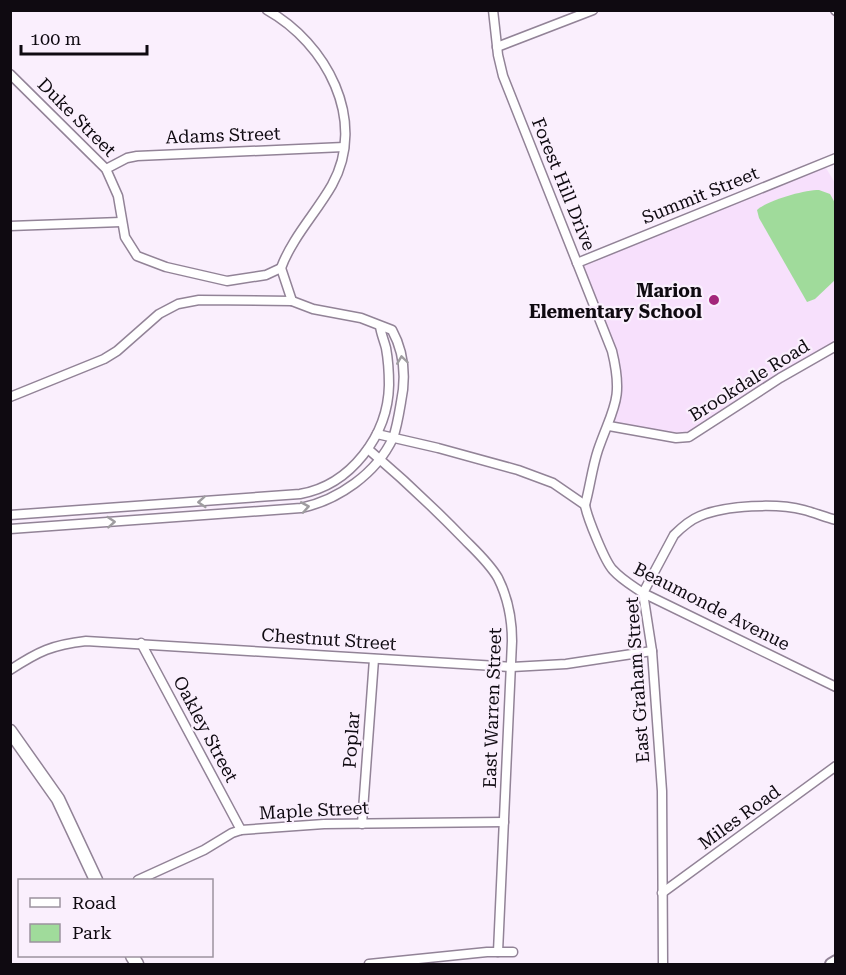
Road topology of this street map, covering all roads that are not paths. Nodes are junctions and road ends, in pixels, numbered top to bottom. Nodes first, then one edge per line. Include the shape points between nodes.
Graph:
1 (267, 10) edge
2 (493, 10) edge
3 (593, 10) edge
4 (497, 47) junction
5 (10, 74) edge
6 (344, 147) junction
7 (836, 158) edge
8 (106, 169) junction
9 (121, 222) junction
10 (10, 226) edge
11 (577, 262) junction
12 (282, 268) junction
13 (292, 301) junction
14 (380, 326) junction
15 (836, 346) edge
16 (10, 397) edge
17 (609, 426) junction
18 (377, 434) junction
19 (393, 438) junction
20 (368, 449) junction
21 (379, 459) junction
22 (239, 499) junction
23 (585, 505) junction
24 (72, 511) junction
25 (240, 513) junction
26 (10, 515) edge
27 (836, 520) edge
28 (73, 525) junction
29 (10, 529) edge
30 (644, 593) junction
31 (141, 643) junction
32 (652, 651) junction
33 (374, 659) junction
34 (512, 667) junction
35 (10, 670) edge
36 (836, 687) edge
37 (10, 731) edge
38 (836, 766) edge
39 (504, 822) junction
40 (362, 824) junction
41 (241, 830) junction
42 (96, 879) edge
43 (140, 879) edge
44 (662, 893) junction
45 (498, 952) junction
46 (513, 952) dead end
47 (836, 961) edge
48 (369, 964) edge
49 (663, 964) edge
50 (831, 964) edge

1 - 6 street via 302,36 327,66 341,104
2 - 4 street, Forest Hill Drive
3 - 4 street
4 - 11 street, Forest Hill Drive via 503,76
5 - 8 street, Duke Street
6 - 8 street, Adams Street via 137,156
6 - 12 street via 332,184
7 - 11 street, Summit Street
8 - 9 street, Duke Street via 118,196
9 - 10 street
9 - 12 street, Duke Street via 128,244 137,256 166,267 227,281 266,275
11 - 17 street, Forest Hill Drive via 616,369 618,392
12 - 13 street
13 - 14 street
13 - 16 street via 199,300 178,304 159,314 104,359
14 - 18 street via 389,384
19 -> 14 street via 403,393 403,366 397,338 389,328
15 - 17 street, Brookdale Road via 689,436 676,438
17 - 23 street, Forest Hill Drive
18 - 19 street
18 - 20 street
19 - 21 street
19 - 23 street via 518,470 553,483
20 - 21 street, East Warren Street
20 - 22 street via 359,462 338,478 310,492
25 -> 21 street via 321,504 350,486
21 - 34 street, East Warren Street via 493,571 505,594 511,619
22 -> 24 street
22 - 25 street
23 - 30 street, Beaumonde Avenue via 608,565
24 - 26 street
24 - 28 street
28 -> 25 street
27 - 30 street, East Graham Street via 777,507 699,516 674,535
28 - 29 street
30 - 32 street, East Graham Street
30 - 36 street, Beaumonde Avenue
31 - 33 street, Chestnut Street
31 - 35 street, Chestnut Street via 65,643 39,651
31 - 41 street, Oakley Street
32 - 34 street, Chestnut Street via 566,664
32 - 44 street, East Graham Street via 662,791
33 - 34 street, Chestnut Street
33 - 40 street, Poplar
34 - 39 street, East Warren Street
37 - 42 main road via 58,799
38 - 44 street, Miles Road
39 - 40 street, Maple Street
39 - 45 street, East Warren Street
40 - 41 street, Maple Street
41 - 43 street, Maple Street
44 - 49 street, East Graham Street
45 - 46 street
45 - 48 street
47 - 50 street

